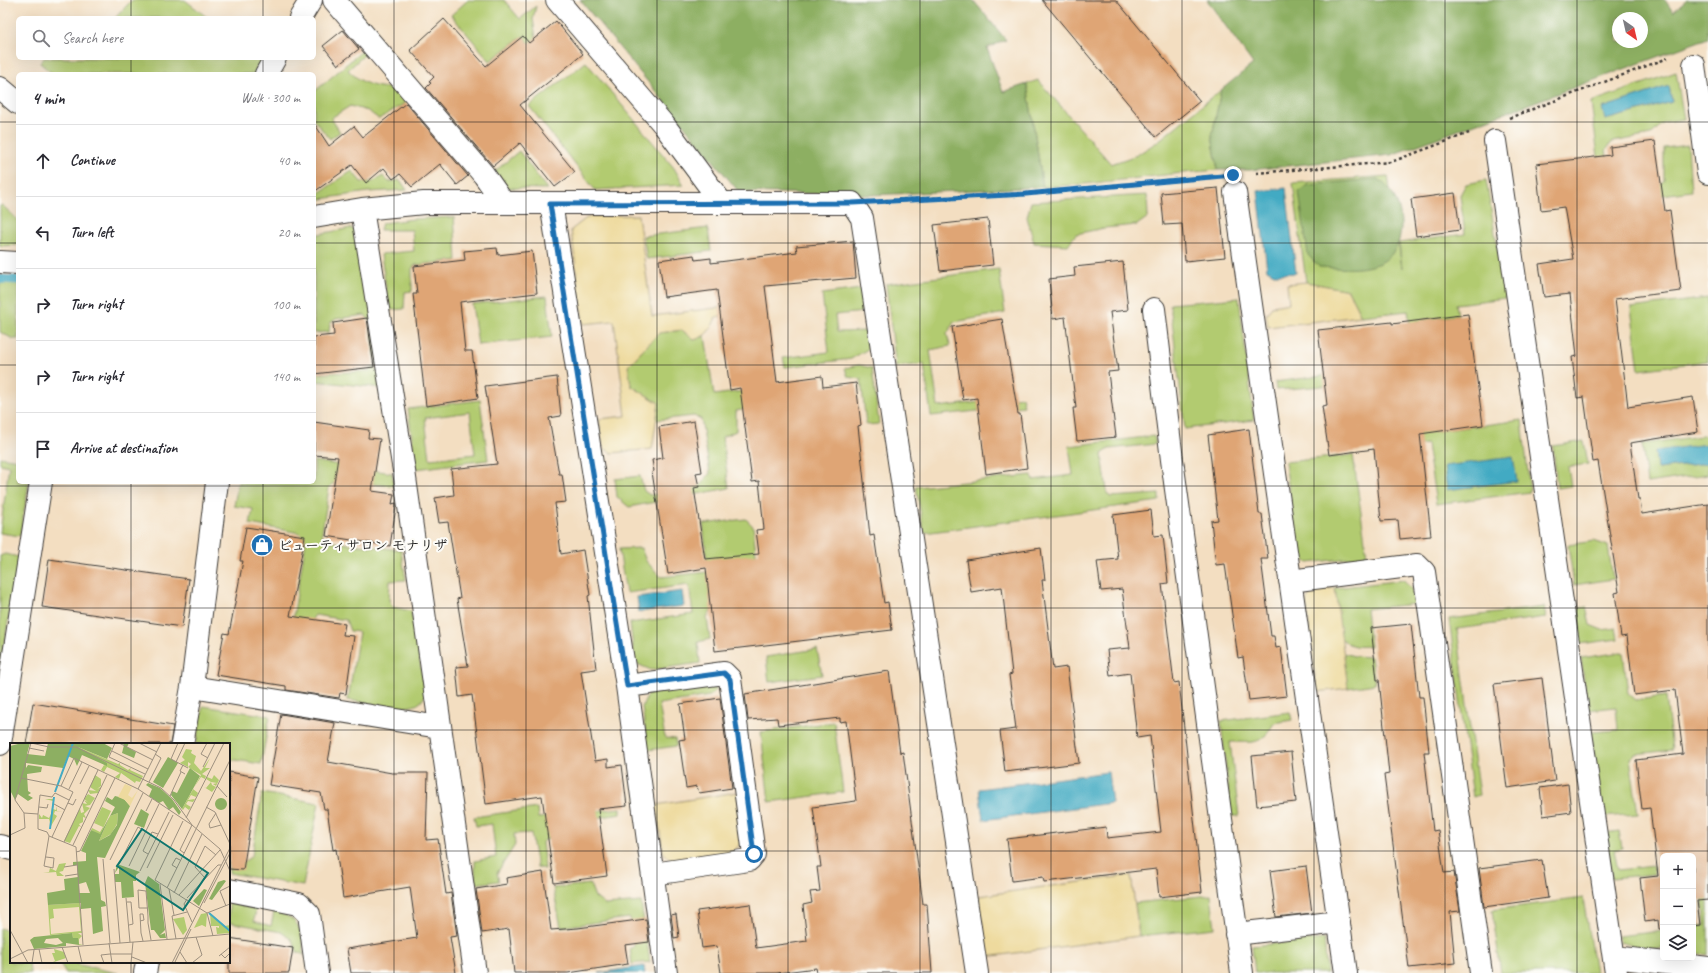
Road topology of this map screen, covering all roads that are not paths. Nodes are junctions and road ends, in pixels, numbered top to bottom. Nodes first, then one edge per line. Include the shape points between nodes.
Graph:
1 (311, 0) edge
2 (334, 0) edge
3 (557, 0) edge
4 (301, 16) edge
5 (274, 60) edge
6 (1694, 65) dead end
7 (267, 72) edge
8 (0, 88) edge
9 (16, 101) edge
10 (1495, 141) dead end
11 (1708, 173) edge
12 (1235, 192) dead end
13 (503, 202) junction
14 (721, 202) junction
15 (550, 204) junction
16 (362, 209) junction
17 (316, 217) edge
18 (0, 262) edge
19 (16, 263) edge
20 (1154, 309) dead end
21 (41, 484) edge
22 (217, 484) edge
23 (1290, 581) junction
24 (627, 686) junction
25 (192, 687) junction
26 (439, 727) junction
27 (182, 743) edge
28 (0, 744) edge
29 (0, 846) edge
30 (10, 849) edge
31 (653, 874) junction
32 (230, 890) edge
33 (1339, 922) junction
34 (1236, 934) junction
35 (147, 963) edge
36 (1615, 965) edge
37 (1708, 968) edge
38 (145, 973) edge
39 (317, 973) edge
40 (475, 973) edge
41 (666, 973) edge
42 (977, 973) edge
43 (1242, 973) edge
44 (1346, 973) edge
45 (1481, 973) edge

1 - 4 street
2 - 13 street via 484,175
3 - 14 street via 664,125
5 - 7 street
6 - 11 street
8 - 9 street
10 - 36 street
12 - 23 street
13 - 15 street
13 - 16 street via 424,203
14 - 15 street
14 - 42 street via 852,203 862,218
15 - 24 street
16 - 17 street
16 - 26 street via 404,471
18 - 19 street
20 - 34 street
21 - 28 street
22 - 25 street
23 - 33 street
23 - 45 street via 1417,565 1424,572
24 - 31 street
24 - 31 street via 724,673 730,679 734,702 754,854 749,860
25 - 26 street
25 - 27 street
26 - 40 street
29 - 30 street
31 - 41 street
32 - 39 street via 299,904 309,914
33 - 34 street
33 - 44 street
34 - 43 street
35 - 38 street
36 - 37 street

